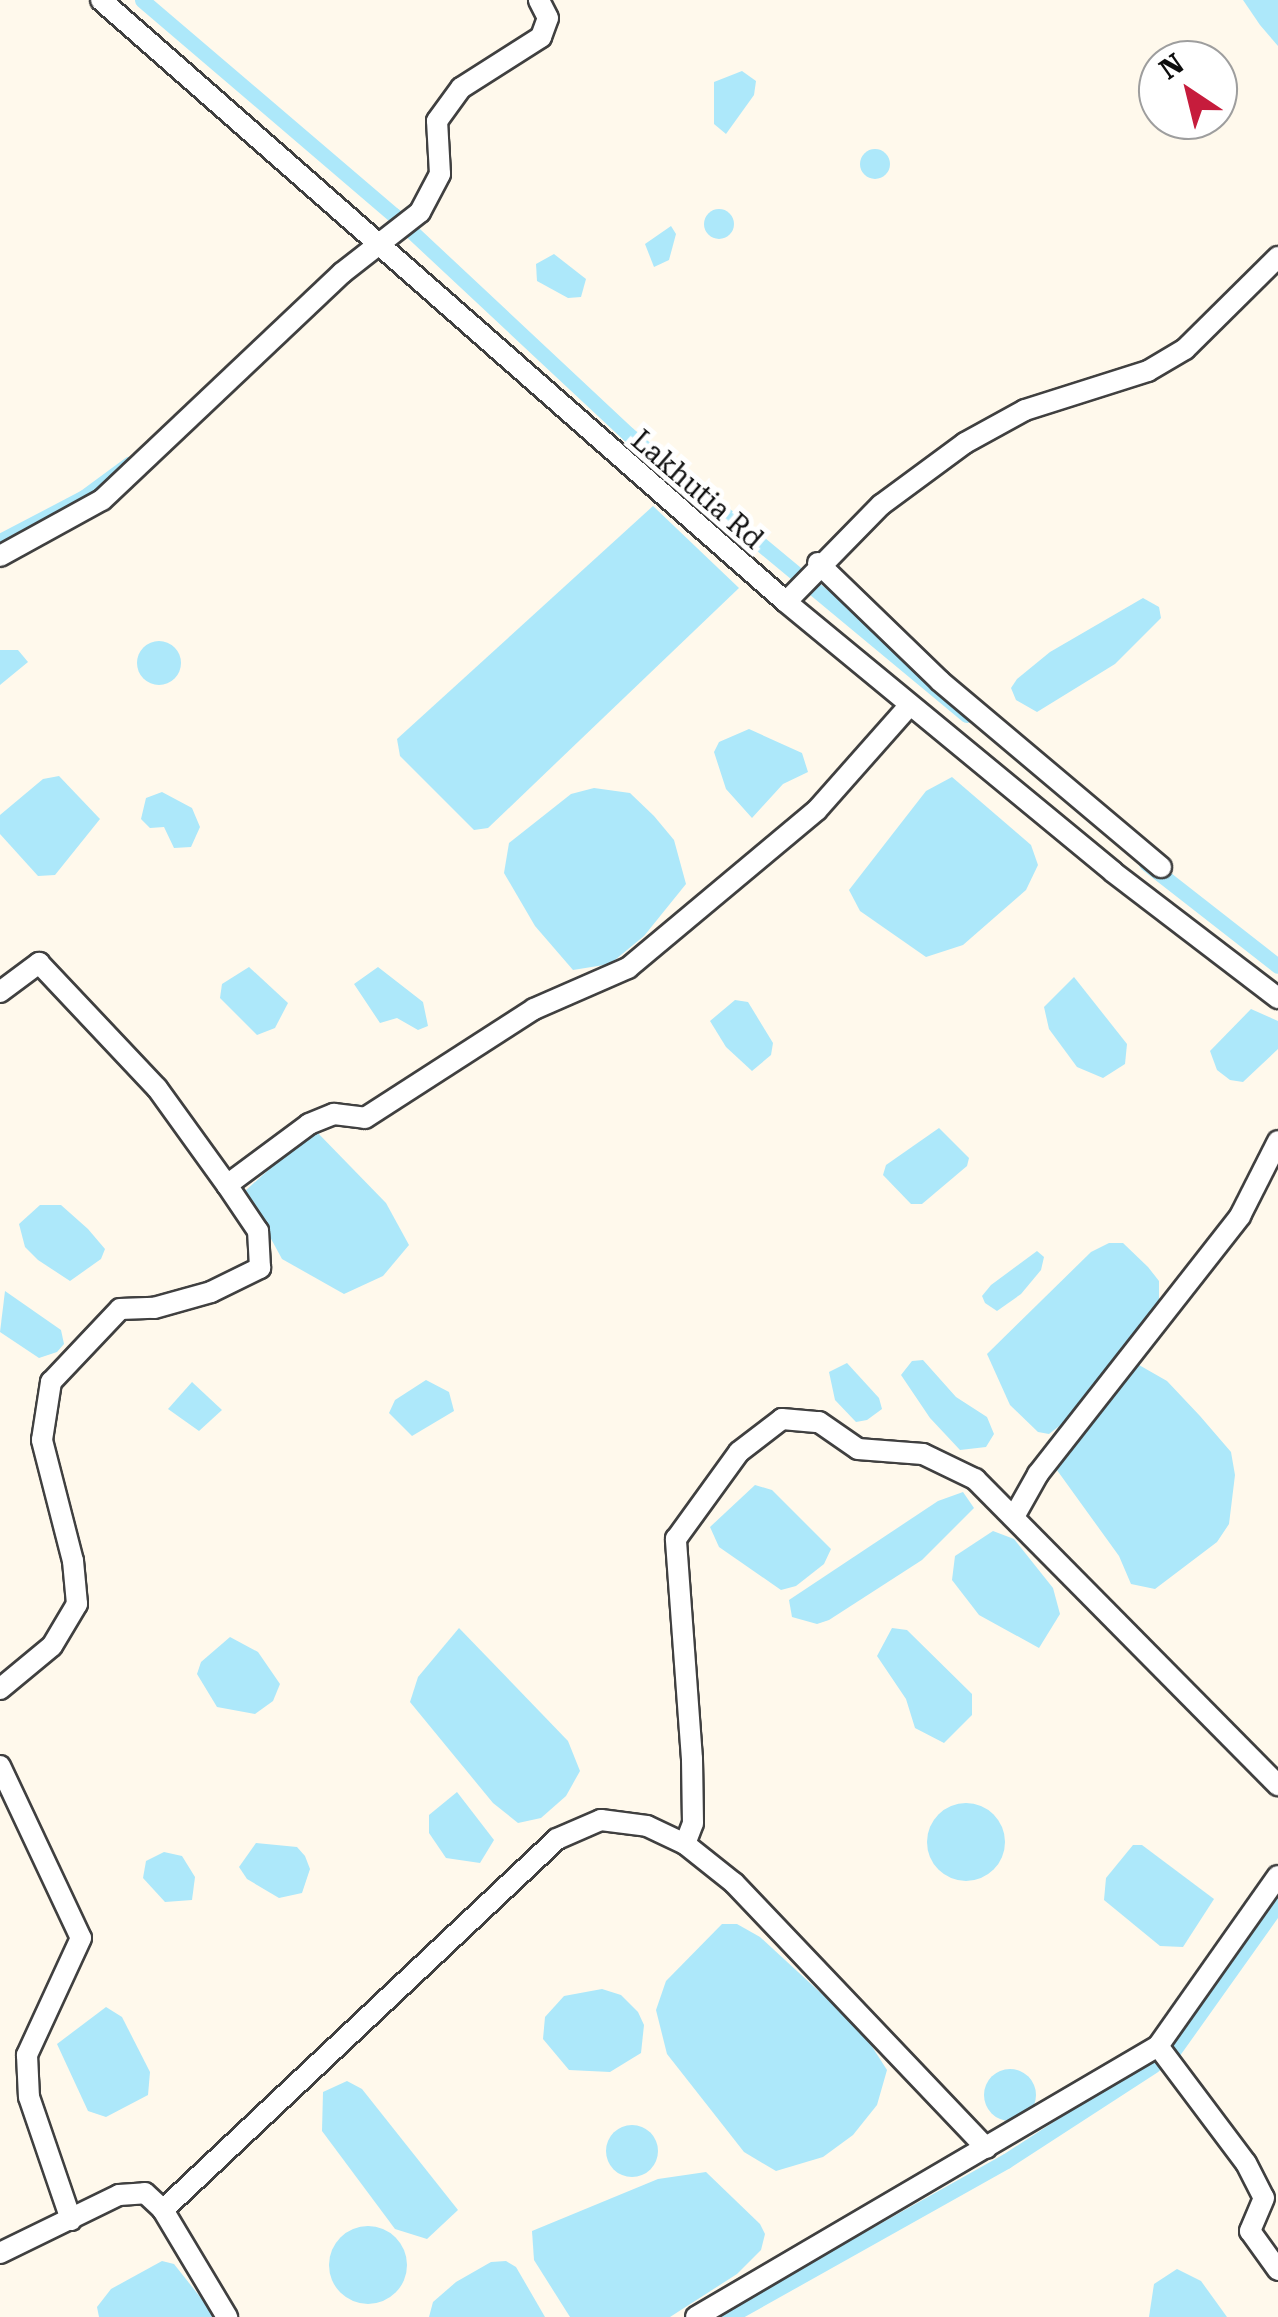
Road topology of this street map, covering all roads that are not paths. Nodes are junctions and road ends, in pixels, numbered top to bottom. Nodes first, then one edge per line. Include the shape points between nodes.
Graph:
1 (101, 0) edge
2 (539, 0) edge
3 (376, 246) junction
4 (1278, 257) edge
5 (0, 556) edge
6 (818, 564) junction
7 (786, 602) junction
8 (910, 706) junction
9 (1161, 867) dead end
10 (0, 992) edge
11 (1278, 998) edge
12 (1278, 1141) edge
13 (227, 1185) junction
14 (1015, 1515) junction
15 (0, 1690) edge
16 (0, 1766) edge
17 (1278, 1785) edge
18 (686, 1844) junction
19 (1278, 1876) edge
20 (1158, 2046) junction
21 (986, 2148) junction
22 (163, 2210) junction
23 (71, 2220) junction
24 (0, 2253) edge
25 (1278, 2270) edge
26 (228, 2317) edge
27 (696, 2317) edge

1 - 3 street, Lakhutia Rd
2 - 3 street via 548,18 540,37 461,88 437,121 440,174 420,212
3 - 5 street via 102,500
3 - 7 street, Lakhutia Rd
4 - 6 street via 1184,349 1148,371 1025,410 965,442 881,505
6 - 7 street
6 - 9 street via 940,682
7 - 8 street, Lakhutia Rd
8 - 11 street, Lakhutia Rd
8 - 13 street via 817,810 628,968 534,1009 365,1118 334,1114 309,1124
10 - 13 street via 38,964 157,1088
12 - 14 street via 1240,1216 1038,1474
13 - 15 street via 258,1231 260,1268 211,1292 120,1310 51,1382 42,1440 73,1561 77,1604 52,1646
14 - 17 street via 1080,1591
14 - 18 street via 976,1478 923,1454 858,1449 819,1422 782,1418 739,1452 676,1539 692,1759 693,1823
16 - 23 street via 82,1938 27,2054 29,2097
18 - 21 street via 734,1883
18 - 22 street via 648,1826 601,1820 556,1839
19 - 20 street
20 - 21 street
20 - 25 street via 1246,2162 1264,2198 1250,2231
21 - 27 street
22 - 23 street via 145,2194 119,2194
22 - 26 street
23 - 24 street

